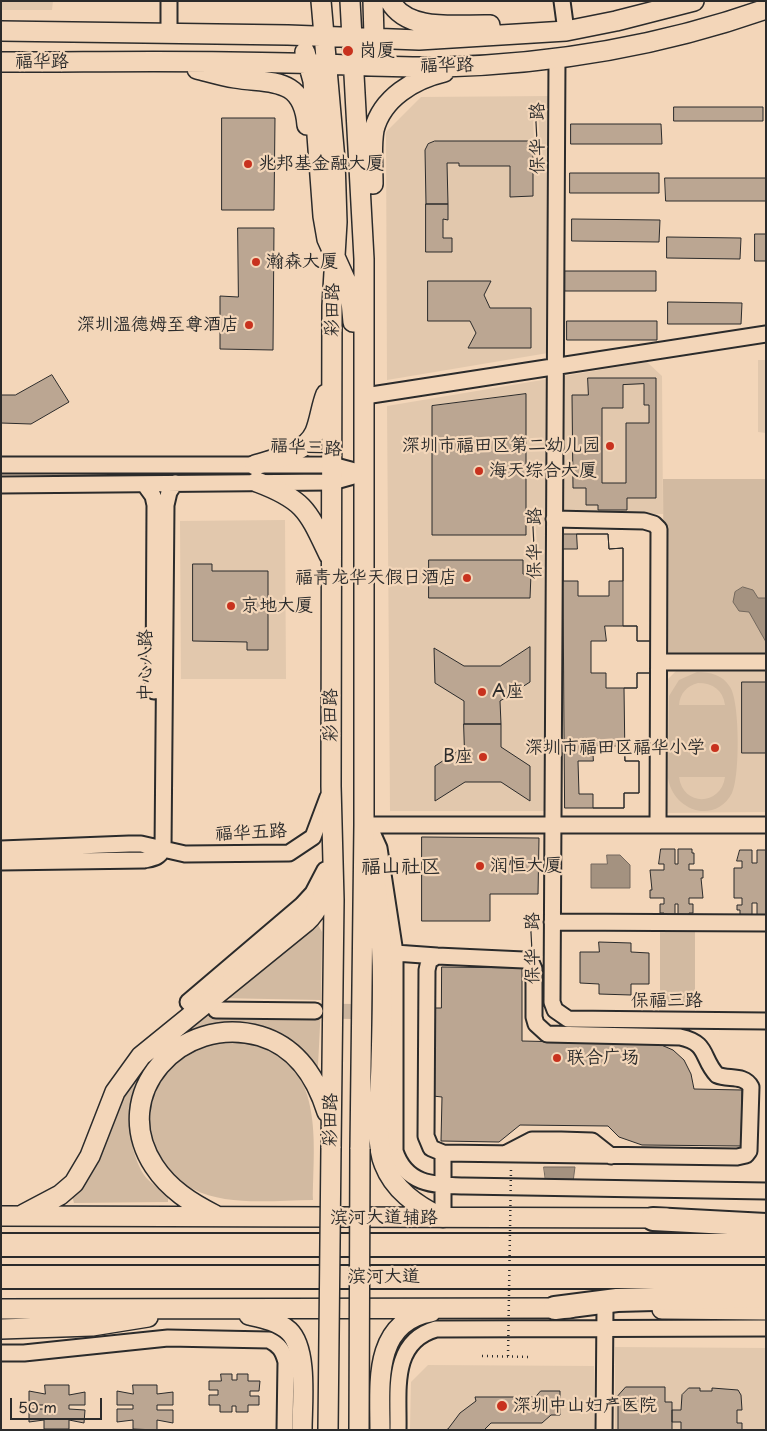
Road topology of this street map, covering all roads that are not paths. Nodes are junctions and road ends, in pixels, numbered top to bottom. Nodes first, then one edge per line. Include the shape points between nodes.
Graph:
1 (169, 1) edge
2 (321, 1) edge
3 (350, 1) edge
4 (373, 1) edge
5 (390, 1) edge
6 (562, 1) edge
7 (694, 1) edge
8 (766, 9) edge
9 (1, 31) edge
10 (566, 31) junction
11 (169, 34) junction
12 (530, 34) junction
13 (296, 36) junction
14 (324, 37) junction
15 (351, 38) junction
16 (374, 38) junction
17 (557, 59) junction
18 (1, 62) edge
19 (176, 62) junction
20 (318, 63) junction
21 (353, 64) junction
22 (398, 66) junction
23 (468, 66) junction
24 (363, 229) junction
25 (335, 258) junction
26 (332, 306) junction
27 (766, 334) edge
28 (555, 367) junction
29 (365, 377) junction
30 (332, 379) junction
31 (365, 396) junction
32 (1, 465) edge
33 (256, 473) junction
34 (364, 473) junction
35 (332, 474) junction
36 (174, 483) junction
37 (1, 485) edge
38 (145, 485) junction
39 (554, 519) junction
40 (331, 560) junction
41 (660, 662) junction
42 (766, 662) edge
43 (331, 786) junction
44 (364, 825) junction
45 (553, 825) junction
46 (658, 825) junction
47 (766, 825) edge
48 (141, 844) junction
49 (1, 849) edge
50 (163, 849) junction
51 (333, 856) junction
52 (1, 862) edge
53 (552, 922) junction
54 (766, 923) edge
55 (395, 953) junction
56 (428, 958) junction
57 (189, 1003) dead end
58 (216, 1010) dead end
59 (315, 1012) tunnel mouth
60 (568, 1019) joint
61 (766, 1021) edge
62 (331, 1125) junction
63 (443, 1154) junction
64 (443, 1185) junction
65 (766, 1191) edge
66 (766, 1214) edge
67 (1, 1216) edge
68 (21, 1216) junction
69 (218, 1217) junction
70 (443, 1219) junction
71 (653, 1219) junction
72 (766, 1225) edge
73 (1, 1245) edge
74 (766, 1245) edge
75 (1, 1277) edge
76 (766, 1277) edge
77 (766, 1296) edge
78 (223, 1308) junction
79 (467, 1308) junction
80 (555, 1308) junction
81 (605, 1308) junction
82 (1, 1309) edge
83 (178, 1309) junction
84 (766, 1310) edge
85 (605, 1327) junction
86 (766, 1328) edge
87 (9, 1329) edge
88 (1, 1353) edge
89 (285, 1430) edge
90 (302, 1430) edge
91 (328, 1430) edge
92 (359, 1430) edge
93 (380, 1430) edge
94 (398, 1430) edge
95 (604, 1430) edge

1 - 11 street
2 - 14 main road, 彩田路
3 - 15 main road, 彩田路
4 - 16 main road
5 - 12 main road via 406,19 421,24 492,25
6 - 10 street
7 - 10 main road, 福华路 via 616,22
8 - 17 main road, 福华路 via 658,41
9 - 11 main road, 福华路
10 - 12 main road, 福华路
11 - 13 main road, 福华路
12 - 16 main road, 福华路 via 419,40
13 - 14 main road, 福华路
13 - 20 main road
14 - 15 main road, 福华路
14 - 20 main road, 彩田路
15 - 16 main road, 福华路
15 - 21 main road, 彩田路
16 - 22 main road via 382,54
17 - 23 main road, 福华路
17 - 28 street, 保华一路
18 - 19 main road, 福华路
19 - 20 main road, 福华路
19 - 26 main road via 228,77 273,81 291,90 300,100 306,122 312,211
20 - 21 main road, 福华路
20 - 25 main road, 彩田路 via 336,195
21 - 22 main road, 福华路
21 - 24 main road, 彩田路
22 - 23 main road, 福华路
23 - 24 main road via 434,74 412,84 387,105 374,132 372,184
24 - 29 main road, 彩田路
25 - 26 main road, 彩田路
25 - 29 main road via 350,290 357,357
26 - 30 main road, 彩田路
27 - 28 street
28 - 31 street
28 - 39 street, 保华一路
29 - 31 main road, 彩田路
30 - 33 main road via 309,440
30 - 35 main road, 彩田路
31 - 34 main road, 彩田路
32 - 33 street, 福华三路
33 - 35 street, 福华三路
33 - 36 street, 福华三路
33 - 40 main road via 304,507
34 - 35 street, 福华三路
34 - 44 main road, 彩田路
35 - 40 main road, 彩田路
36 - 38 street, 福华三路
36 - 50 street, 中心八路 via 166,505
37 - 38 street, 福华三路
38 - 48 street, 中心八路 via 155,505 153,816 152,836
39 - 41 street via 644,521 659,529
39 - 45 street, 保华一路
40 - 43 main road, 彩田路
41 - 42 street
41 - 46 street
43 - 50 street, 福华五路 via 325,811 313,837 289,853 185,854
43 - 51 main road, 彩田路
44 - 45 street
44 - 55 street via 370,828 379,848
44 - 70 main road via 384,965 380,1129 383,1162 389,1176 412,1202
44 - 92 main road, 彩田路, bridge
45 - 46 street
45 - 53 street, 保华一路
46 - 47 street
48 - 49 street, 福华五路
48 - 50 street, 福华五路
50 - 52 street via 160,855 144,860
51 - 57 street via 313,893 302,905
51 - 62 main road, 彩田路
51 - 68 main road via 324,894 314,914 141,1056 115,1092 90,1156 74,1183 60,1195
53 - 54 street
53 - 60 street, 保华一路 via 552,1002 554,1010
55 - 56 street
55 - 64 street via 391,1012 395,1151 412,1177 424,1183
56 - 63 street via 426,1136 432,1148
56 - 63 street via 528,961 534,969 534,1017 546,1034 691,1039 706,1052 717,1075 739,1078 751,1087 751,1146 746,1155 737,1157 611,1156 502,1161
58 - 59 street
60 - 61 street, 保福三路
62 - 69 main road via 321,1092 312,1076 288,1050 270,1039 239,1032 208,1034 172,1052 150,1080 141,1112 141,1131 153,1165 177,1192
62 - 91 main road, 彩田路, bridge
63 - 64 street
64 - 65 street
64 - 70 street
66 - 71 main road, 滨河大道辅路
67 - 68 main road, 滨河大道辅路
68 - 69 main road, 滨河大道辅路
69 - 70 main road, 滨河大道辅路
70 - 71 main road, 滨河大道辅路
71 - 72 highway
73 - 74 highway, 滨河大道
75 - 76 highway, 滨河大道
77 - 80 highway via 617,1300
78 - 79 main road
78 - 83 main road
78 - 90 main road via 273,1322 289,1331 295,1339 301,1366
79 - 80 main road
79 - 93 main road via 425,1313 412,1318 396,1331 382,1364
80 - 81 main road
81 - 84 main road
81 - 85 street
82 - 83 main road
83 - 87 main road via 121,1322
85 - 86 street
85 - 94 street via 453,1327 428,1331 412,1342 401,1361
85 - 95 street
88 - 89 street via 168,1338 269,1340 278,1344 286,1362

